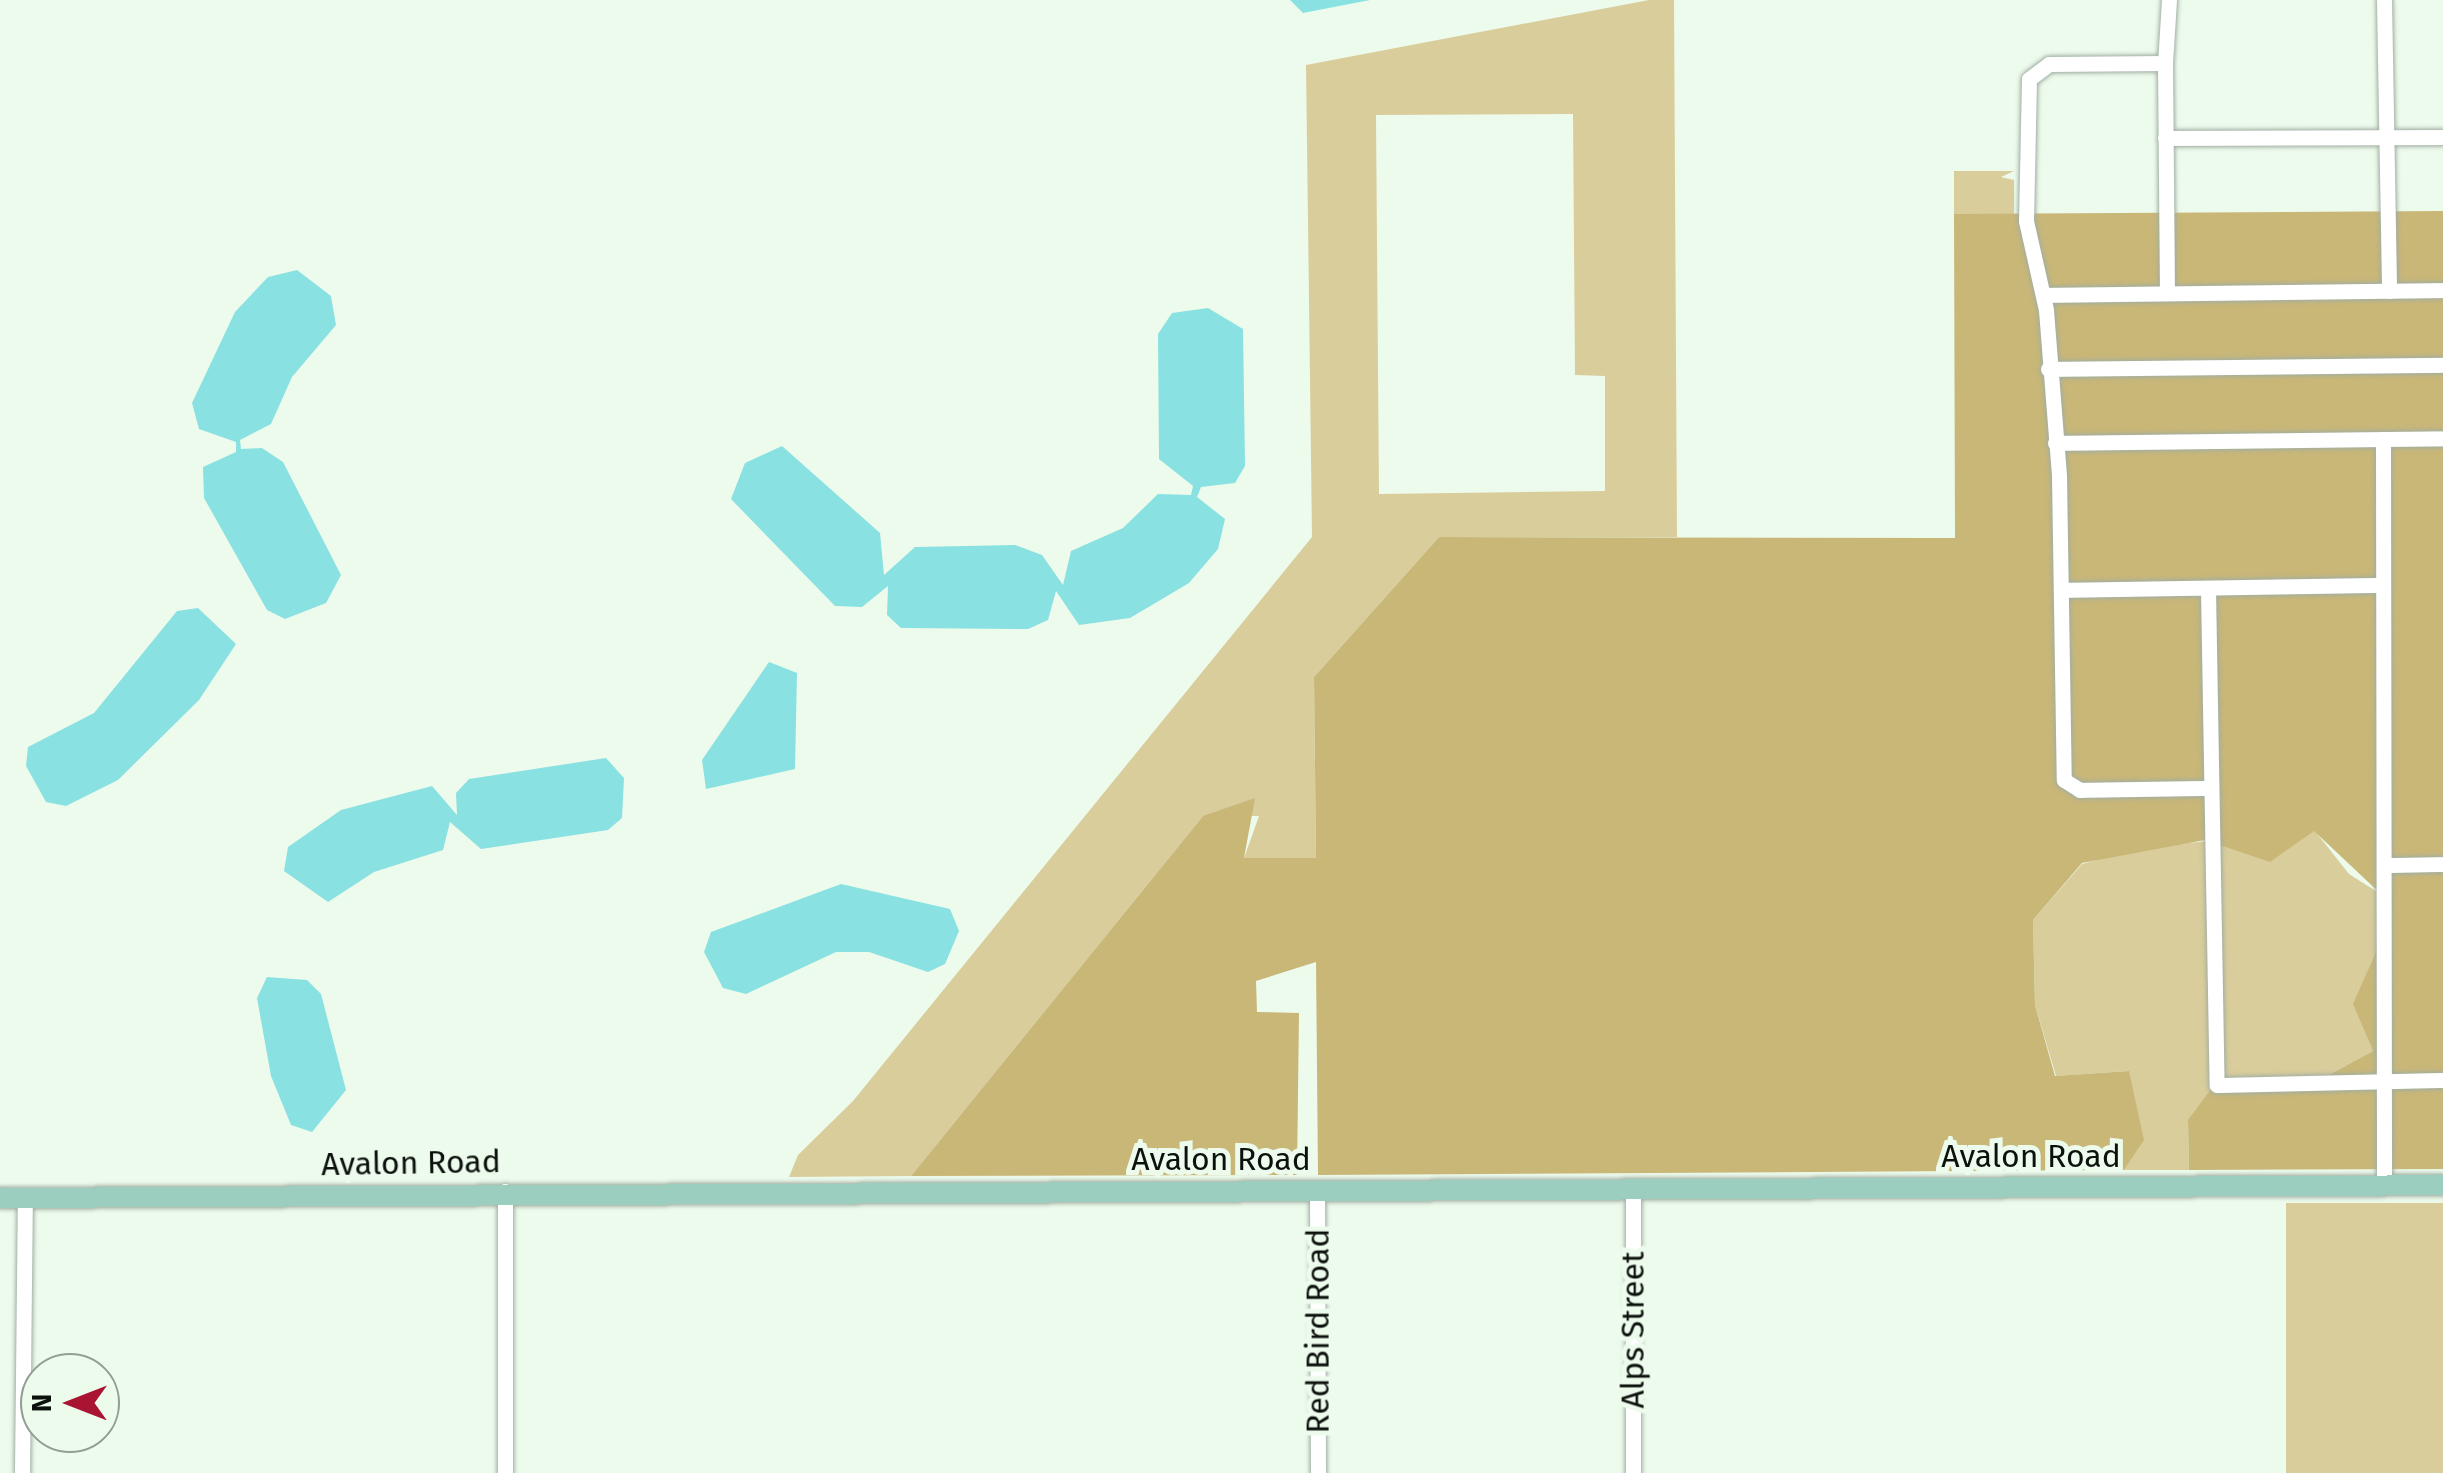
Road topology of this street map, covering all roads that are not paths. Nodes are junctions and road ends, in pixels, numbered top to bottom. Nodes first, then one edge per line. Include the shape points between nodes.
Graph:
1 (2169, 0) edge
2 (2384, 0) edge
3 (2165, 63) junction
4 (2387, 137) junction
5 (2443, 137) edge
6 (2166, 138) junction
7 (2443, 290) edge
8 (2389, 291) junction
9 (2167, 294) junction
10 (2044, 295) junction
11 (2443, 365) edge
12 (2048, 368) junction
13 (2443, 438) edge
14 (2383, 439) junction
15 (2055, 443) junction
16 (2382, 585) junction
17 (2062, 590) junction
18 (2208, 590) junction
19 (2212, 788) junction
20 (2443, 864) edge
21 (2386, 865) junction
22 (2443, 1080) edge
23 (2386, 1085) junction
24 (2384, 1185) junction
25 (2443, 1185) edge
26 (1633, 1187) junction
27 (1317, 1188) junction
28 (505, 1191) junction
29 (0, 1198) edge
30 (25, 1198) junction
31 (22, 1473) edge
32 (504, 1473) edge
33 (1318, 1473) edge
34 (1633, 1473) edge

1 - 3 street
2 - 4 street
3 - 6 street
3 - 10 street via 2035,70 2025,88 2026,220
4 - 5 street
4 - 6 street
4 - 8 street
6 - 9 street
7 - 8 street
8 - 9 street
9 - 10 street
10 - 12 street
11 - 12 street
12 - 15 street
13 - 14 street
14 - 15 street
14 - 16 street
15 - 17 street
16 - 18 street
16 - 21 street
17 - 18 street
17 - 19 street via 2064,780 2080,790
18 - 19 street
19 - 23 street via 2216,1085
20 - 21 street
21 - 23 street
22 - 23 street
23 - 24 street
24 - 25 main road, Avalon Road
24 - 26 main road, Avalon Road
26 - 27 main road, Avalon Road
26 - 34 street, Alps Street
27 - 28 main road, Avalon Road
27 - 33 street, Red Bird Road
28 - 30 main road, Avalon Road
28 - 32 street
29 - 30 main road, Avalon Road
30 - 31 street

